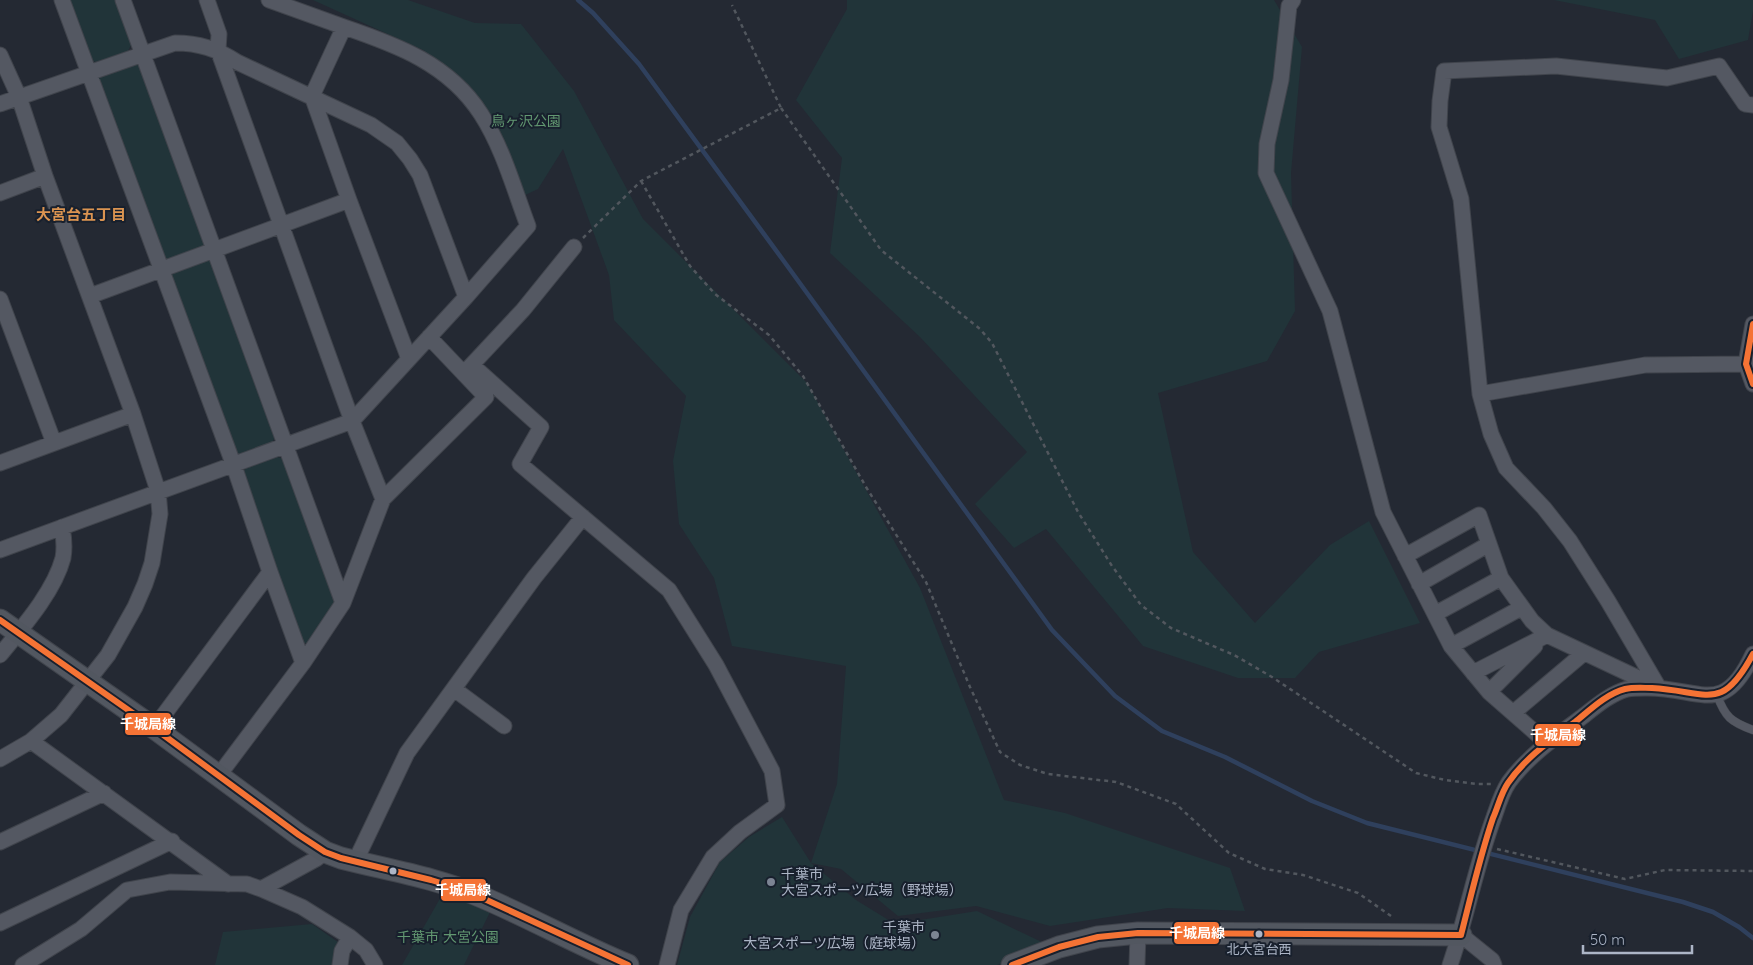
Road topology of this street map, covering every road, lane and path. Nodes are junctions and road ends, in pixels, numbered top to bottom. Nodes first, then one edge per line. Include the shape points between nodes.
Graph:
1 (62, 0) edge
2 (123, 0) edge
3 (207, 0) edge
4 (269, 0) edge
5 (1292, 0) edge
6 (732, 5) dead end
7 (344, 27) junction
8 (218, 50) junction
9 (142, 54) junction
10 (0, 55) edge
11 (89, 73) junction
12 (312, 96) junction
13 (19, 97) junction
14 (0, 104) edge
15 (1753, 105) edge
16 (781, 108) junction
17 (45, 176) junction
18 (641, 182) junction
19 (0, 193) edge
20 (349, 200) junction
21 (281, 225) junction
22 (574, 247) joint
23 (214, 250) junction
24 (161, 270) junction
25 (90, 296) junction
26 (466, 297) junction
27 (0, 299) edge
28 (1753, 324) edge
29 (429, 337) junction
30 (1751, 349) edge
31 (409, 359) junction
32 (1746, 364) junction
33 (468, 369) junction
34 (1753, 384) edge
35 (1480, 394) junction
36 (133, 414) junction
37 (352, 421) junction
38 (54, 443) junction
39 (286, 446) junction
40 (0, 463) edge
41 (234, 466) junction
42 (158, 491) junction
43 (383, 499) junction
44 (582, 517) junction
45 (62, 527) junction
46 (1489, 544) junction
47 (0, 550) edge
48 (1405, 556) junction
49 (270, 572) junction
50 (1500, 578) junction
51 (1419, 584) junction
52 (343, 603) junction
53 (1521, 608) junction
54 (1435, 614) junction
55 (0, 620) edge
56 (18, 633) junction
57 (1547, 635) junction
58 (1452, 646) junction
59 (1584, 654) junction
60 (1753, 654) edge
61 (0, 655) edge
62 (303, 663) junction
63 (1473, 673) junction
64 (88, 682) junction
65 (1659, 688) junction
66 (454, 689) junction
67 (1488, 692) junction
68 (1716, 695) junction
69 (1513, 714) junction
70 (504, 726) dead end
71 (154, 728) junction
72 (1753, 730) edge
73 (31, 741) junction
74 (1547, 743) junction
75 (0, 759) edge
76 (219, 776) junction
77 (1508, 784) junction
78 (104, 793) junction
79 (172, 841) junction
80 (0, 842) edge
81 (1483, 845) junction
82 (325, 852) junction
83 (355, 862) junction
84 (1753, 871) edge
85 (228, 884) junction
86 (261, 888) junction
87 (1391, 916) dead end
88 (0, 923) edge
89 (1138, 933) junction
90 (1461, 935) junction
91 (350, 937) junction
92 (22, 965) edge
93 (340, 965) edge
94 (375, 965) edge
95 (628, 965) edge
96 (667, 965) edge
97 (1012, 965) edge
98 (1138, 965) edge
99 (1450, 965) edge
100 (1494, 965) edge

1 - 11 street
2 - 9 street
3 - 8 street via 219,34
4 - 7 street
5 - 48 street via 1267,144 1266,173 1330,311 1383,512
6 - 16 path
7 - 12 street
7 - 26 street via 383,40 428,62 466,94 494,138 528,226
8 - 9 street via 175,43
8 - 12 street
8 - 21 street
9 - 11 street
9 - 23 street
10 - 13 street
11 - 13 street
11 - 24 street
12 - 20 street
12 - 26 street via 371,125 397,143 410,159 420,175
13 - 14 street
13 - 17 street
15 - 35 street via 1745,104 1719,66 1667,78 1556,66 1444,71 1439,127 1461,199
16 - 18 path
16 - 77 path via 881,250 992,342 1078,512 1141,605 1171,628 1234,655 1272,677 1416,773 1476,784
17 - 19 street
17 - 25 street
18 - 22 path
18 - 87 path via 690,266 715,294 769,335 803,376 866,487 926,582 1000,752 1020,765 1048,774 1116,782 1176,804 1229,853 1265,869 1303,875 1358,893
20 - 21 street
20 - 31 street
21 - 23 street
21 - 37 street
22 - 33 street via 523,310
23 - 24 street
23 - 39 street
24 - 25 street
24 - 41 street
25 - 36 street
26 - 29 street
27 - 38 street
28 - 30 street
29 - 31 street
29 - 33 street
30 - 32 street
31 - 37 street
32 - 34 street
32 - 35 street via 1645,365
33 - 43 street via 486,397
33 - 44 street via 541,427 520,464
35 - 65 street via 1491,434 1506,468 1570,541
36 - 38 street
36 - 42 street
37 - 39 street
37 - 43 street
38 - 40 street
39 - 41 street
39 - 52 street
41 - 42 street
41 - 49 street
42 - 45 street
42 - 64 street via 157,540 145,584 123,631
43 - 52 street
44 - 66 street
44 - 96 street via 669,590 716,665 772,771 777,805 713,857 681,910
45 - 47 street
45 - 56 street via 65,541 63,558 56,576
46 - 48 street via 1479,515
46 - 50 street
46 - 51 street
48 - 51 street
49 - 62 street
49 - 71 street
50 - 53 street
50 - 54 street
51 - 54 street
52 - 62 street
53 - 57 street
53 - 58 street
54 - 58 street
55 - 56 street
56 - 61 street
56 - 64 street
57 - 59 street
57 - 63 street
57 - 67 street
58 - 63 street
59 - 65 street
59 - 69 street
60 - 68 street via 1737,683
62 - 76 street
63 - 67 street
64 - 71 street
64 - 73 street via 61,715
65 - 68 street
65 - 74 street via 1628,689 1610,696
66 - 70 street
66 - 83 street via 407,753
67 - 69 street
68 - 72 lane via 1722,709 1736,724
69 - 74 street
71 - 76 street
73 - 75 street
73 - 78 street
74 - 77 street
76 - 82 street
77 - 81 street
78 - 79 street
78 - 80 street
79 - 85 street
79 - 88 street
81 - 84 path via 1625,879 1665,870
81 - 90 street
82 - 83 street
82 - 86 street
83 - 95 street via 440,882 483,898
85 - 86 street
85 - 92 street via 170,882 127,890 82,929
86 - 91 street via 302,907
89 - 90 street
89 - 97 street via 1098,937 1059,947
89 - 98 street
90 - 99 street
90 - 100 street
91 - 93 street via 342,951
91 - 94 street via 366,950

